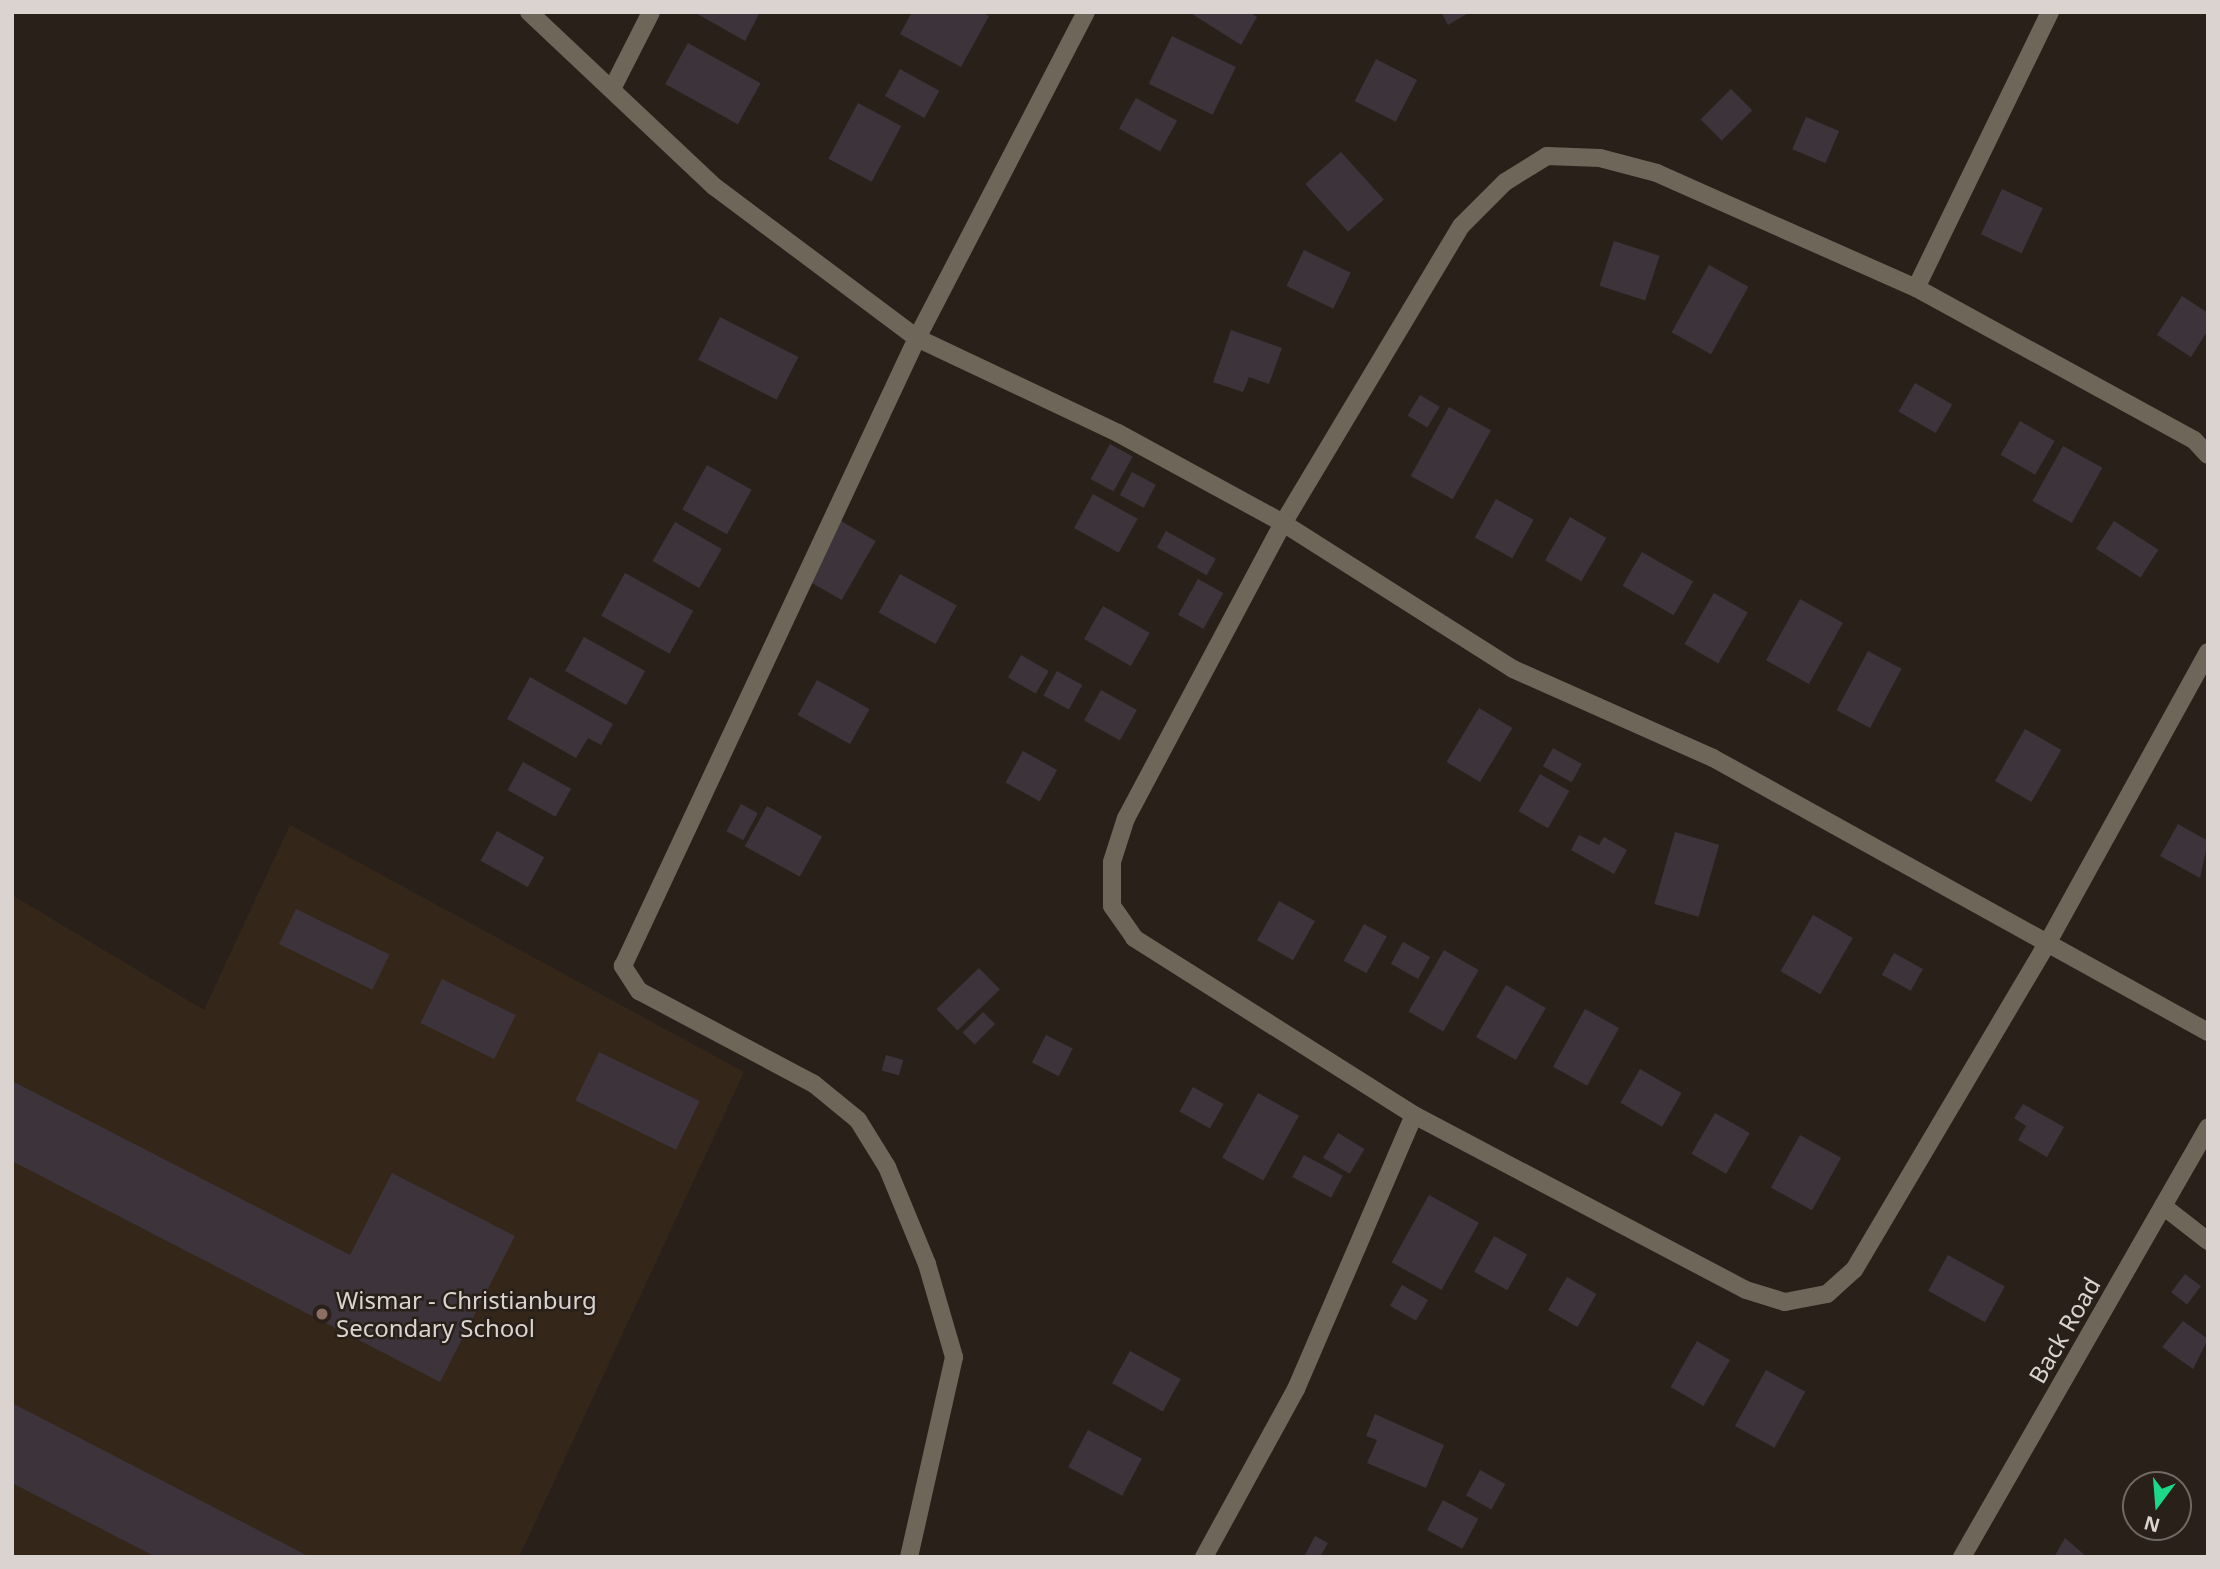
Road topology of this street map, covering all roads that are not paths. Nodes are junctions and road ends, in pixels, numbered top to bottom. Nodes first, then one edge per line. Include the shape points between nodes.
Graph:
1 (529, 12) edge
2 (651, 12) edge
3 (1086, 12) edge
4 (2050, 12) edge
5 (612, 89) junction
6 (1916, 288) junction
7 (917, 338) junction
8 (2208, 455) edge
9 (1283, 523) junction
10 (2208, 652) edge
11 (2048, 942) junction
12 (2208, 1032) edge
13 (1414, 1115) junction
14 (2208, 1128) edge
15 (2163, 1206) junction
16 (2208, 1241) edge
17 (909, 1557) edge
18 (1204, 1557) edge
19 (1962, 1557) edge

1 - 5 street
2 - 5 street
3 - 7 street
4 - 6 street
5 - 7 street via 715,187
6 - 8 street via 2194,440
6 - 9 street via 1657,173 1600,159 1546,156 1505,182 1461,226
7 - 9 street via 1118,433
7 - 17 street via 623,966 639,991 814,1084 858,1120 887,1167 927,1264 954,1357
9 - 11 street via 1513,669 1713,758
9 - 13 street via 1126,818 1112,862 1112,906 1134,938
10 - 11 street
11 - 12 street
11 - 13 street via 1854,1269 1827,1294 1785,1302 1746,1290
13 - 18 street via 1297,1389
14 - 15 street, Back Road
15 - 16 street
15 - 19 street, Back Road

